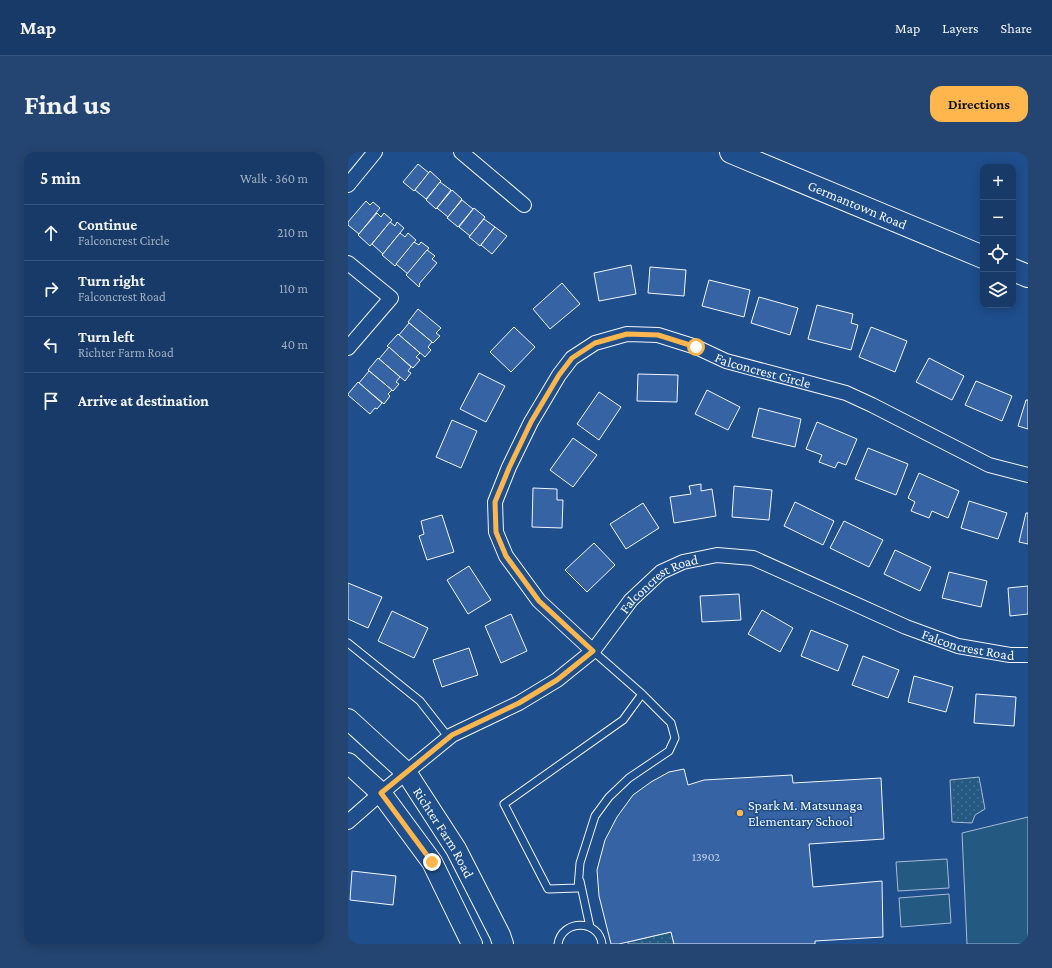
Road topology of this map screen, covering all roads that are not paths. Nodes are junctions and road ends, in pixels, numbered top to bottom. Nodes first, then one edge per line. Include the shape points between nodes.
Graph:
1 (375, 152) edge
2 (461, 152) edge
3 (731, 152) edge
4 (348, 185) edge
5 (524, 205) dead end
6 (980, 256) edge
7 (348, 263) edge
8 (1016, 271) edge
9 (1028, 276) edge
10 (348, 348) edge
11 (1028, 475) edge
12 (348, 643) edge
13 (593, 651) junction
14 (1028, 655) edge
15 (642, 694) junction
16 (348, 719) edge
17 (449, 738) junction
18 (348, 763) edge
19 (406, 772) junction
20 (381, 793) junction
21 (348, 822) edge
22 (579, 875) junction
23 (590, 927) junction
24 (472, 944) edge
25 (503, 944) edge
26 (558, 944) edge
27 (602, 944) edge

1 - 4 street
2 - 5 street
3 - 6 main road, Germantown Road
7 - 10 street via 391,298
8 - 9 main road
11 - 13 street, Falconcrest Circle via 989,465 846,393 726,361 681,342 658,335 627,334 595,343 572,358 559,375 531,422 495,502 496,532 506,556 539,601
12 - 17 lane via 420,701
13 - 14 street, Falconcrest Road via 631,600 661,572 683,562 717,555 753,558 906,628 958,646 1010,655
13 - 15 lane
13 - 17 street, Falconcrest Road via 557,680
15 - 22 lane via 671,723 675,738 669,752 629,778 609,797 595,816 580,862
15 - 22 lane via 623,720 504,804 548,889 578,888
16 - 19 main road, Richter Farm Road
17 - 19 street, Falconcrest Road
18 - 20 main road, Richter Farm Road
19 - 20 street, Falconcrest Road
19 - 25 main road, Richter Farm Road via 456,849
20 - 21 street, Falconcrest Road
20 - 24 main road, Richter Farm Road via 432,862
22 - 23 lane
23 - 26 lane via 580,925 567,929
23 - 27 lane

